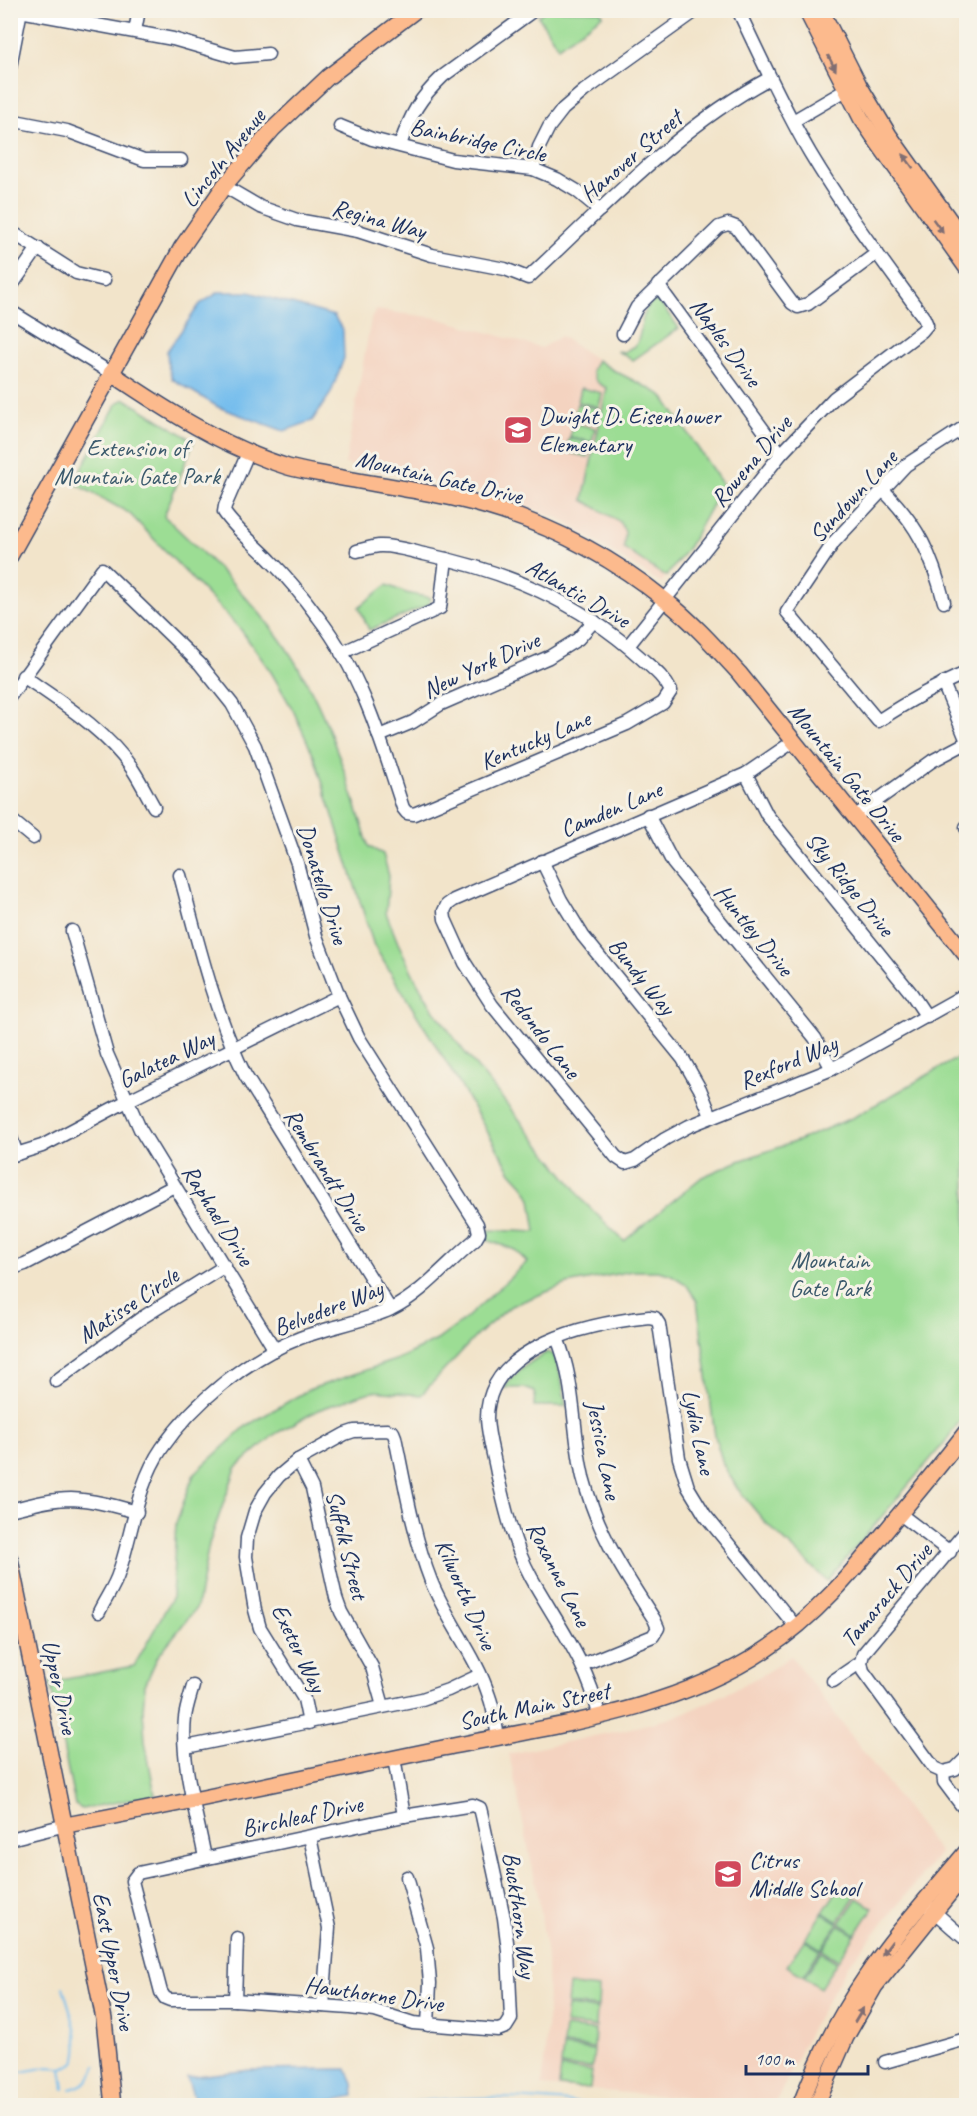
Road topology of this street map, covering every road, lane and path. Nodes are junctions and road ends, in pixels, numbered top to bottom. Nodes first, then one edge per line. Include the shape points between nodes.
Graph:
1 (139, 10) edge
2 (416, 10) edge
3 (534, 10) edge
4 (697, 10) edge
5 (738, 10) edge
6 (806, 10) edge
7 (821, 10) edge
8 (20, 11) edge
9 (135, 32) junction
10 (268, 54) dead end
11 (10, 67) edge
12 (770, 78) junction
13 (846, 90) junction
14 (10, 120) edge
15 (793, 122) junction
16 (340, 126) dead end
17 (400, 145) junction
18 (181, 160) dead end
19 (533, 170) junction
20 (224, 186) junction
21 (600, 210) junction
22 (10, 231) edge
23 (966, 243) edge
24 (38, 248) junction
25 (877, 253) junction
26 (966, 267) edge
27 (528, 278) joint
28 (104, 280) dead end
29 (658, 285) junction
30 (10, 288) edge
31 (10, 311) edge
32 (623, 334) dead end
33 (111, 373) junction
34 (966, 426) edge
35 (248, 453) junction
36 (781, 454) junction
37 (883, 490) junction
38 (357, 551) dead end
39 (10, 556) edge
40 (446, 559) junction
41 (665, 600) junction
42 (944, 602) dead end
43 (594, 621) junction
44 (628, 646) junction
45 (341, 653) junction
46 (966, 673) edge
47 (23, 676) junction
48 (943, 682) junction
49 (671, 691) joint
50 (10, 696) edge
51 (379, 736) junction
52 (966, 739) edge
53 (794, 741) junction
54 (966, 743) edge
55 (746, 774) junction
56 (154, 807) dead end
57 (648, 815) junction
58 (854, 817) junction
59 (10, 819) edge
60 (33, 838) dead end
61 (542, 861) junction
62 (180, 875) dead end
63 (444, 911) joint
64 (72, 932) dead end
65 (966, 955) edge
66 (966, 994) edge
67 (339, 996) junction
68 (927, 1017) junction
69 (233, 1050) junction
70 (832, 1069) junction
71 (127, 1101) junction
72 (711, 1116) junction
73 (10, 1135) edge
74 (14, 1155) edge
75 (625, 1163) joint
76 (174, 1186) junction
77 (479, 1233) joint
78 (225, 1266) junction
79 (10, 1269) edge
80 (390, 1310) junction
81 (557, 1338) junction
82 (275, 1350) junction
83 (56, 1381) dead end
84 (393, 1432) joint
85 (966, 1432) edge
86 (298, 1460) junction
87 (10, 1510) edge
88 (137, 1512) junction
89 (900, 1514) junction
90 (966, 1531) edge
91 (950, 1552) junction
92 (10, 1559) edge
93 (99, 1612) dead end
94 (796, 1628) junction
95 (861, 1662) junction
96 (582, 1665) junction
97 (480, 1676) junction
98 (833, 1681) dead end
99 (193, 1686) dead end
100 (383, 1706) junction
101 (599, 1715) junction
102 (309, 1723) junction
103 (498, 1736) junction
104 (186, 1747) junction
105 (394, 1758) junction
106 (966, 1758) edge
107 (943, 1772) junction
108 (194, 1800) junction
109 (962, 1806) dead end
110 (480, 1808) joint
111 (404, 1816) junction
112 (66, 1825) junction
113 (310, 1837) junction
114 (10, 1839) edge
115 (966, 1852) edge
116 (205, 1858) junction
117 (966, 1873) edge
118 (407, 1877) dead end
119 (929, 1907) junction
120 (237, 1938) dead end
121 (966, 1940) edge
122 (165, 1998) joint
123 (235, 2000) junction
124 (323, 2006) junction
125 (428, 2025) junction
126 (506, 2027) joint
127 (966, 2039) edge
128 (885, 2062) dead end
129 (113, 2106) edge
130 (800, 2106) edge
131 (816, 2106) edge

1 - 9 street
2 - 20 main road, Lincoln Avenue via 328,77 273,129
3 - 17 street via 431,87 417,104
4 - 19 street via 563,109 539,147
5 - 12 street
6 -> 13 main road
23 -> 7 main road via 858,85
8 - 9 street
8 - 11 street
9 - 10 street via 235,57
12 - 15 street
12 - 21 street, Hanover Street via 741,93 672,146
13 - 15 street
13 -> 26 main road via 878,143
14 - 18 street via 67,131 144,160
15 - 25 street via 841,203
16 - 17 street, Bainbridge Circle
17 - 19 street, Bainbridge Circle via 453,160
19 - 21 street, Bainbridge Circle via 557,179
20 - 27 street, Regina Way via 260,207 297,220 358,231 432,255 505,269
20 - 33 main road, Lincoln Avenue via 182,247
21 - 27 street, Hanover Street
22 - 24 street
24 - 28 street via 76,273
24 - 30 street
25 - 29 street via 808,304 798,307 736,227 728,224 719,227
25 - 36 street, Rowena Drive via 927,325 834,398
29 - 32 street via 637,307
29 - 36 street, Naples Drive
31 - 33 street, Mountain Gate Drive
33 - 35 main road, Mountain Gate Drive
33 - 39 main road
34 - 37 street, Sundown Lane via 906,465
35 - 41 main road, Mountain Gate Drive via 290,467 454,498 526,519 602,557
35 - 45 street via 224,512 296,589
36 - 41 street, Rowena Drive
37 - 42 street via 905,513 924,544
37 - 48 street, Sundown Lane via 834,542 787,612 878,721
38 - 40 street, Atlantic Drive via 381,546
40 - 43 street, Atlantic Drive via 520,581
40 - 45 street via 440,608
41 - 44 street, Rowena Drive
41 - 53 main road, Mountain Gate Drive via 733,667
43 - 44 street, Atlantic Drive
43 - 51 street, New York Drive via 578,639 549,657
44 - 49 street, Atlantic Drive via 666,681
45 - 51 street
46 - 48 street
47 - 50 street
47 - 56 street via 100,733 132,769
47 - 67 street, Donatello Drive via 102,569 200,664 232,704 255,746
48 - 52 street
49 - 51 street, Kentucky Lane via 663,703 627,724 414,814 403,808
53 - 55 street, Camden Lane
53 - 58 main road, Mountain Gate Drive
54 - 58 street
55 - 57 street, Camden Lane
55 - 68 street, Sky Ridge Drive via 767,815
57 - 61 street, Camden Lane
57 - 70 street, Huntley Drive via 673,863 815,1038
58 - 65 main road, Mountain Gate Drive
59 - 60 street
61 - 63 street, Camden Lane via 454,900
61 - 72 street, Bundy Way via 583,936 683,1059
62 - 69 street, Rembrandt Drive via 207,975
63 - 75 street, Redondo Lane via 465,963 492,1005 616,1157
64 - 71 street, Raphael Drive via 107,1054
66 - 68 street, Rexford Way
67 - 69 street, Galatea Way
67 - 77 street, Donatello Drive via 359,1038 477,1224
68 - 70 street, Rexford Way
69 - 71 street, Galatea Way
69 - 80 street, Rembrandt Drive via 244,1075
70 - 72 street, Rexford Way
71 - 74 street, Galatea Way via 42,1146
71 - 76 street, Raphael Drive
72 - 75 street, Rexford Way
73 - 74 street
76 - 78 street, Raphael Drive
76 - 79 street
77 - 80 street, Belvedere Way via 418,1292
78 - 82 street, Raphael Drive
78 - 83 street, Matisse Circle via 140,1319
80 - 82 street, Belvedere Way via 299,1338
81 - 94 street, Lydia Lane via 610,1321 655,1318 679,1458 688,1486 705,1515
81 - 96 street, Roxanne Lane via 523,1354 499,1379 487,1419 509,1524 530,1575
81 - 96 street, Jessica Lane via 569,1375 583,1475 595,1517 658,1628 653,1636
82 - 88 street, Belvedere Way via 219,1387 183,1420 147,1474
84 - 86 street, Exeter Way via 345,1434
84 - 97 street, Kilworth Drive via 428,1571
85 - 89 main road, South Main Street
86 - 100 street, Suffolk Street via 312,1488 336,1598 372,1667
86 - 102 street, Exeter Way via 279,1476 255,1511 246,1557 260,1628 304,1700
87 - 88 street via 70,1499
88 - 93 street, Belvedere Way via 118,1574
89 - 91 street
89 - 94 main road, South Main Street via 835,1591
90 - 91 street, Tamarack Drive
91 - 95 street, Tamarack Drive via 863,1654
92 - 112 main road, Upper Drive
94 - 101 main road, South Main Street via 765,1651 693,1688
95 - 98 street, Tamarack Drive
95 - 107 street via 863,1671 934,1768
96 - 101 street, Roxanne Lane
97 - 100 street via 422,1699
97 - 103 street, Kilworth Drive
99 - 104 street via 185,1716
100 - 102 street
101 - 103 main road, South Main Street
102 - 104 street
103 - 105 main road, South Main Street
104 - 108 street
105 - 108 main road, South Main Street
105 - 111 street
106 - 107 street via 955,1769
107 - 109 street via 944,1782
108 - 112 main road, South Main Street
108 - 116 street
110 - 111 street, Birchleaf Drive via 473,1805
110 - 126 street, Buckthorn Way via 508,1950 511,2019
111 - 113 street, Birchleaf Drive
112 - 114 street, South Main Street
112 - 129 main road, East Upper Drive via 104,2019
113 - 116 street, Birchleaf Drive
113 - 124 street via 328,1928
115 - 119 main road
116 - 122 street, Birchleaf Drive via 138,1872 132,1881
117 - 119 main road
118 - 125 street via 427,1948
119 - 121 street
119 -> 130 main road via 892,1941 864,1978 834,2030
131 -> 119 main road via 846,2037 875,1986
120 - 123 street
122 - 123 street, Hawthorne Drive
123 - 124 street, Hawthorne Drive
124 - 125 street, Hawthorne Drive via 375,2011
125 - 126 street, Hawthorne Drive via 498,2030
127 - 128 street

